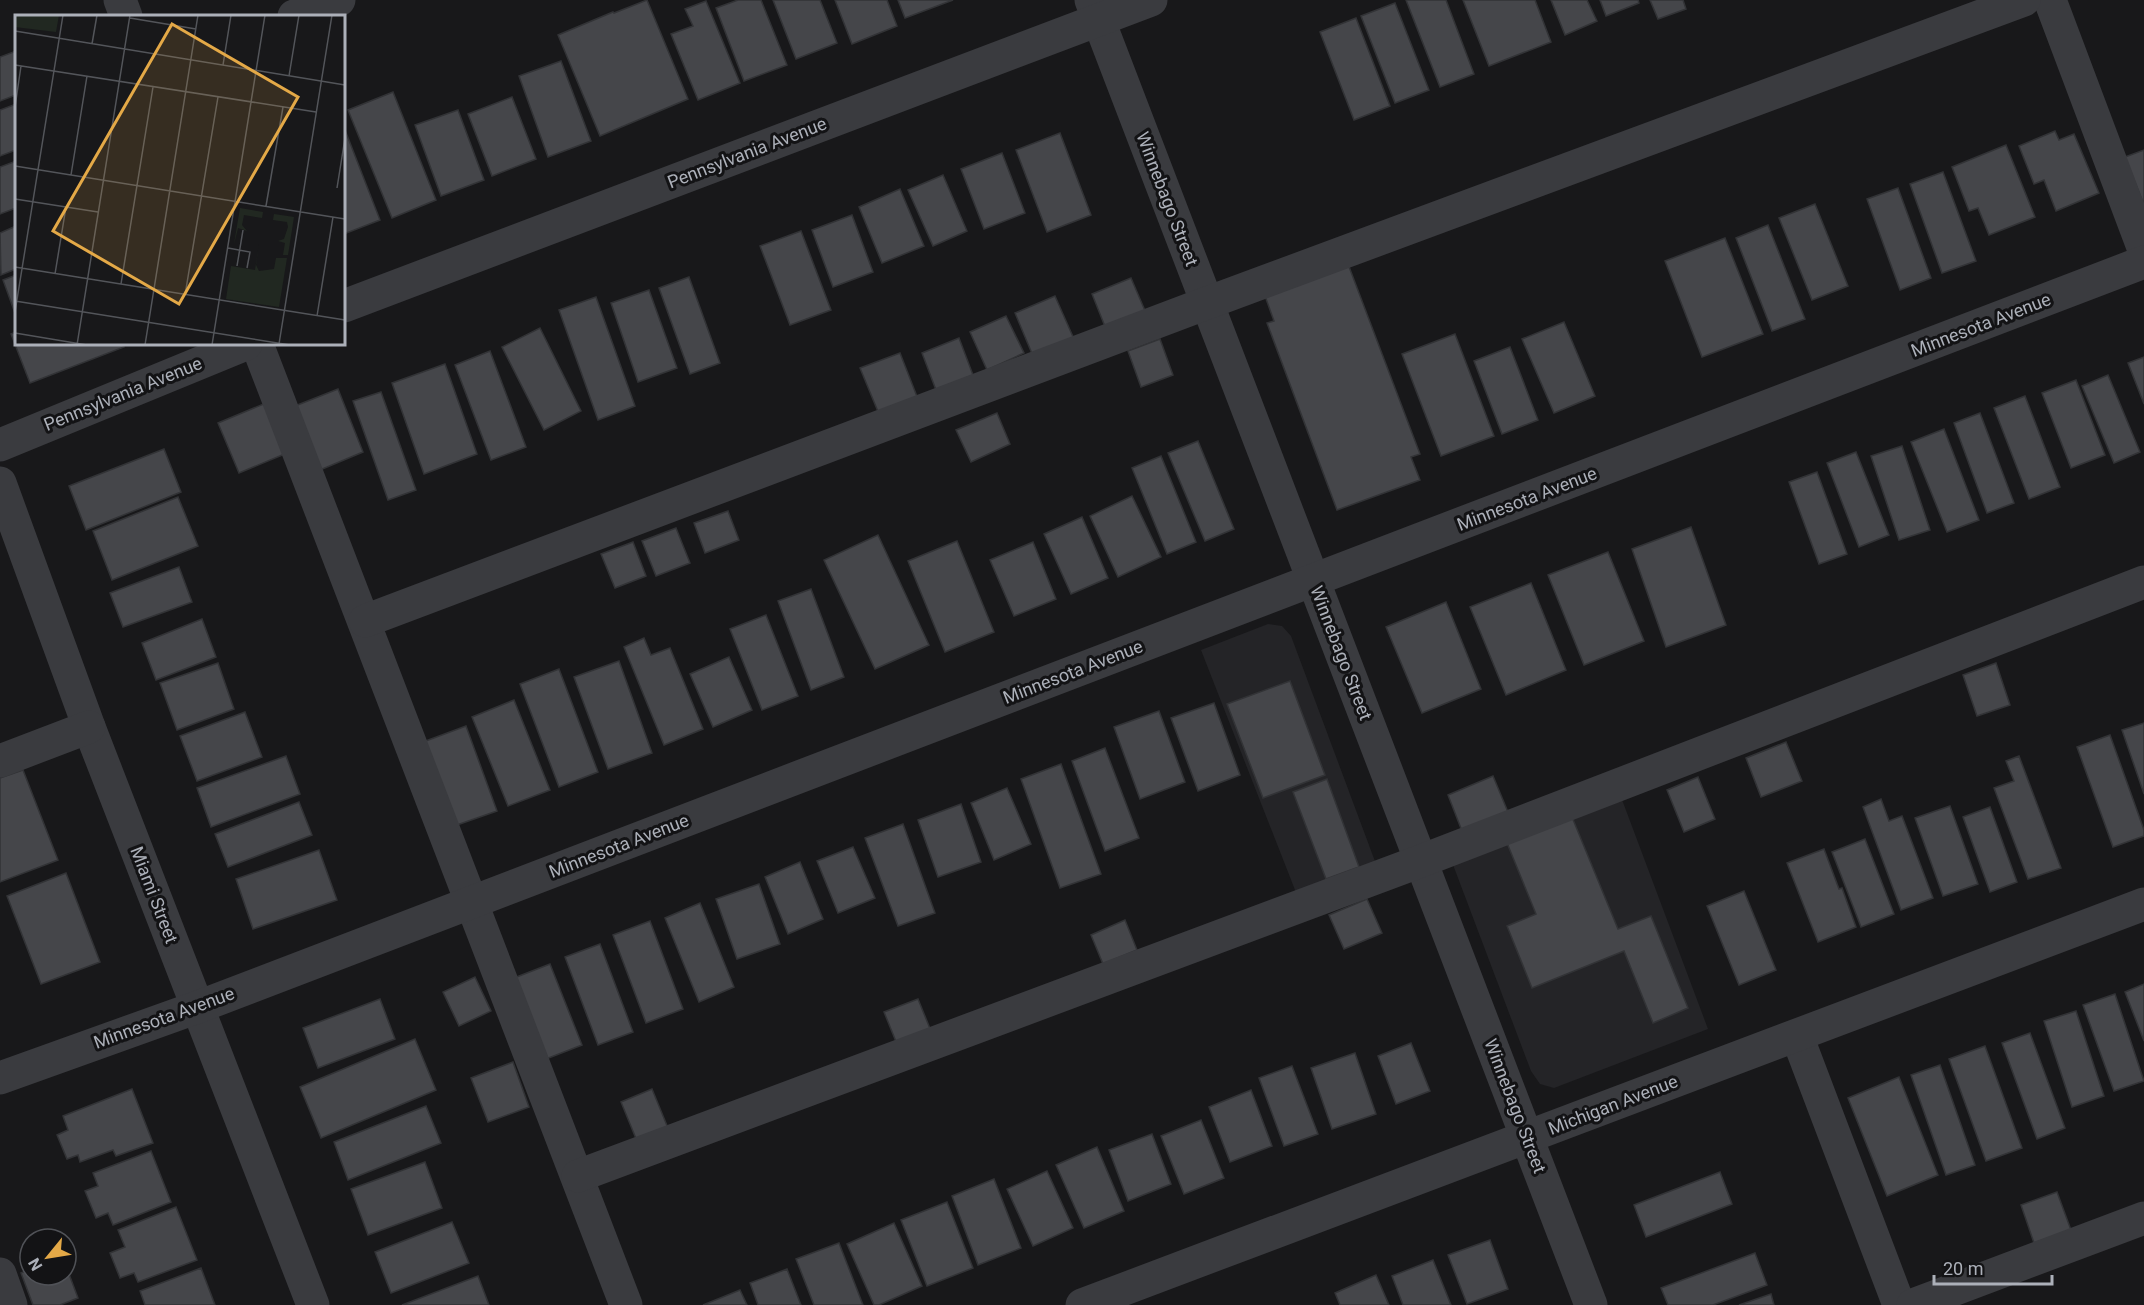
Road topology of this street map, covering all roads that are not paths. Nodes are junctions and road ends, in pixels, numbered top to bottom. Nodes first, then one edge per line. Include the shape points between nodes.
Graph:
1 (120, 0) edge
2 (339, 0) edge
3 (1151, 0) edge
4 (2024, 0) edge
5 (2050, 0) edge
6 (1095, 10) edge
7 (126, 15) edge
8 (297, 15) edge
9 (2144, 250) edge
10 (2144, 262) edge
11 (1207, 303) junction
12 (345, 306) edge
13 (244, 345) edge
14 (257, 345) edge
15 (0, 444) edge
16 (0, 483) edge
17 (1313, 581) junction
18 (2144, 582) edge
19 (365, 621) junction
20 (89, 728) junction
21 (0, 761) edge
22 (1421, 861) junction
23 (470, 902) junction
24 (2144, 904) edge
25 (198, 1007) junction
26 (1797, 1036) junction
27 (0, 1078) edge
28 (1528, 1138) junction
29 (578, 1176) junction
30 (2144, 1218) edge
31 (0, 1274) edge
32 (11, 1305) edge
33 (313, 1305) edge
34 (626, 1305) edge
35 (1082, 1305) edge
36 (1591, 1305) edge
37 (1899, 1305) edge
38 (1913, 1305) edge

1 - 7 street
2 - 8 street
3 - 6 street, Pennsylvania Avenue
4 - 11 street
5 - 9 street
6 - 11 street, Winnebago Street
6 - 12 street, Pennsylvania Avenue
10 - 17 street, Minnesota Avenue
11 - 17 street, Winnebago Street
11 - 19 street
13 - 15 street, Pennsylvania Avenue
14 - 19 street
16 - 20 street, Miami Street
17 - 22 street, Winnebago Street
17 - 23 street, Minnesota Avenue
18 - 22 street
19 - 23 street
20 - 21 street
20 - 25 street, Miami Street
22 - 28 street, Winnebago Street
22 - 29 street
23 - 25 street, Minnesota Avenue
23 - 29 street
24 - 26 street, Michigan Avenue
25 - 27 street, Minnesota Avenue
25 - 33 street, Miami Street
26 - 28 street, Michigan Avenue
26 - 37 street
28 - 35 street, Michigan Avenue
28 - 36 street, Winnebago Street
29 - 34 street
30 - 38 street
31 - 32 street

